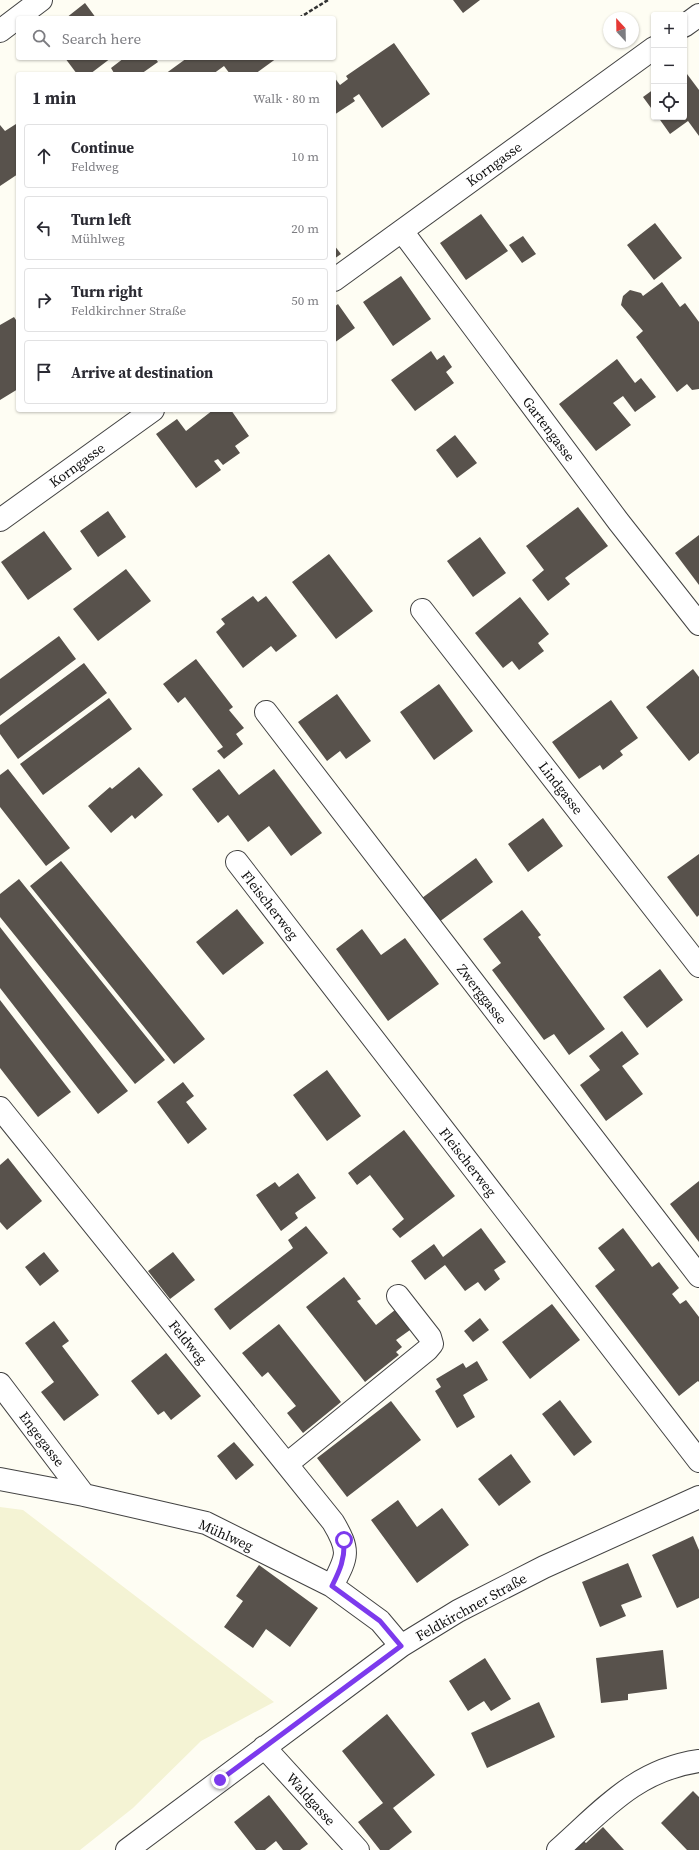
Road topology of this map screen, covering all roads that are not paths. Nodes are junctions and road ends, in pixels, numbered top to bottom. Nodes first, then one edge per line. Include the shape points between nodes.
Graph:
1 (41, 0) edge
2 (699, 15) edge
3 (20, 16) edge
4 (16, 19) edge
5 (687, 24) edge
6 (0, 31) edge
7 (651, 50) edge
8 (402, 231) junction
9 (336, 279) edge
10 (150, 412) edge
11 (0, 520) edge
12 (422, 610) dead end
13 (699, 624) edge
14 (266, 712) dead end
15 (237, 862) dead end
16 (699, 966) edge
17 (0, 1108) edge
18 (699, 1276) edge
19 (398, 1296) dead end
20 (0, 1384) edge
21 (699, 1461) edge
22 (287, 1464) junction
23 (0, 1479) edge
24 (84, 1495) junction
25 (699, 1497) edge
26 (332, 1586) junction
27 (401, 1646) junction
28 (264, 1747) junction
29 (699, 1761) edge
30 (127, 1850) edge
31 (358, 1850) edge
32 (558, 1850) edge

1 - 3 street
2 - 5 street
4 - 6 street
7 - 8 street, Korngasse
8 - 9 street, Korngasse
8 - 13 street, Gartengasse via 618,521
10 - 11 street, Korngasse
12 - 16 street, Lindgasse
14 - 18 street, Zwerggasse
15 - 21 street, Fleischerweg
17 - 22 street, Feldweg
19 - 22 street via 430,1337 432,1344
20 - 24 street, Engegasse
22 - 26 street, Feldweg via 344,1540 343,1565
23 - 24 street, Mühlweg
24 - 26 street, Mühlweg via 206,1523
25 - 27 street, Feldkirchner Straße via 544,1567 458,1611
26 - 27 street, Mühlweg via 380,1621
27 - 28 street, Feldkirchner Straße
28 - 30 street, Feldkirchner Straße
28 - 31 street, Waldgasse
29 - 32 street via 657,1772 638,1781 622,1792

